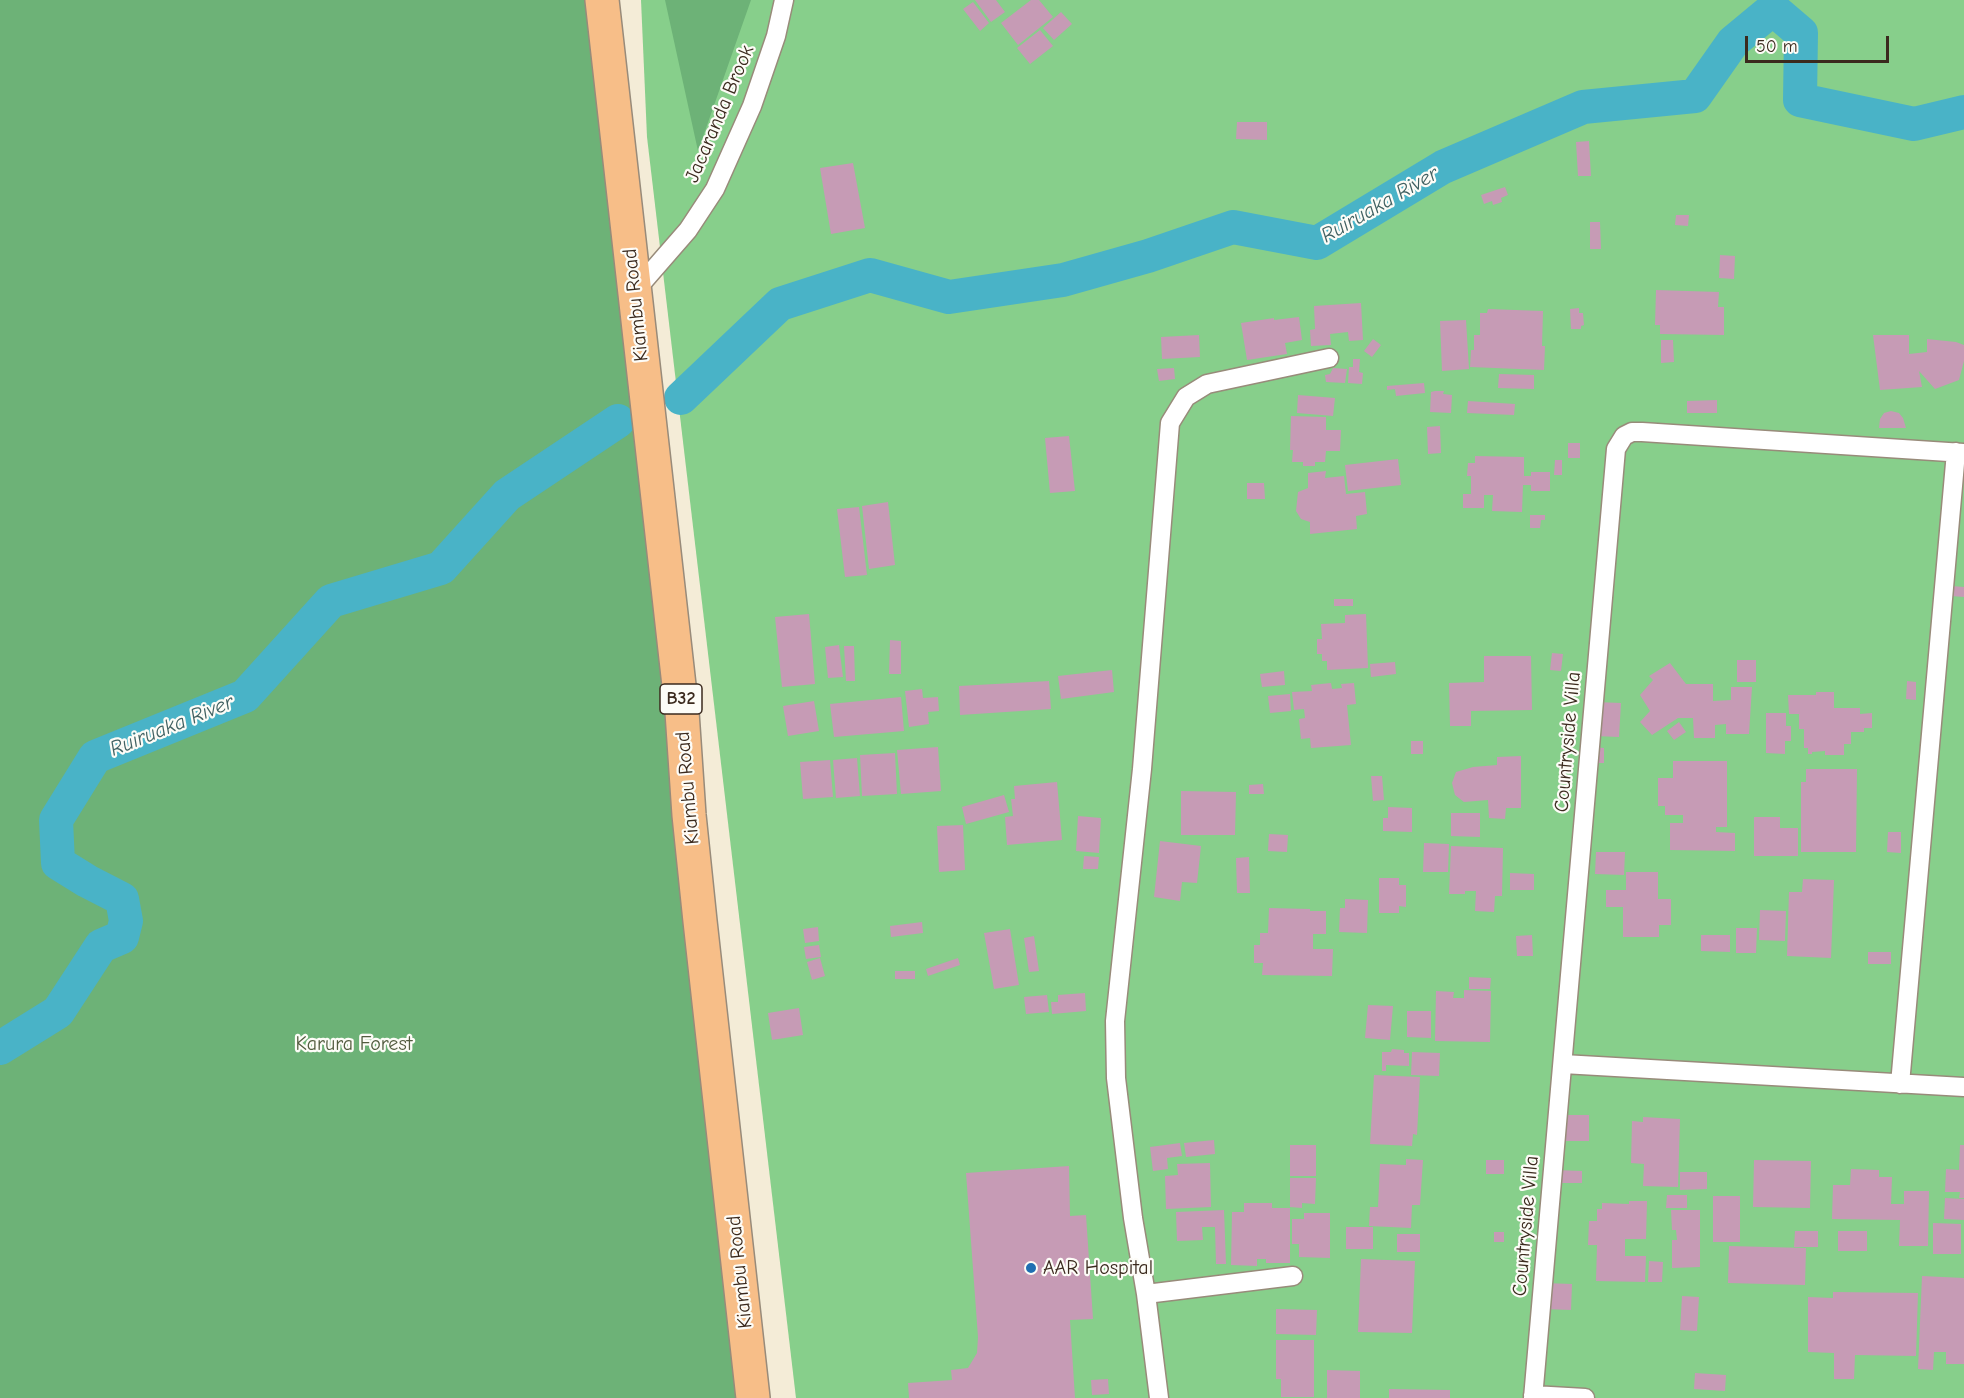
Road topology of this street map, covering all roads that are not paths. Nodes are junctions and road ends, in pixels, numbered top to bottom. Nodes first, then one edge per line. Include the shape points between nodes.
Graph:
1 (602, 0) edge
2 (784, 0) edge
3 (634, 292) junction
4 (1329, 358) dead end
5 (1960, 453) edge
6 (1563, 1064) junction
7 (1900, 1084) junction
8 (1964, 1087) edge
9 (1293, 1276) dead end
10 (1146, 1294) junction
11 (1533, 1396) edge
12 (753, 1398) edge
13 (1159, 1398) edge
14 (1585, 1398) edge

1 - 3 highway, Kiambu Road / B32
2 - 3 street, Jacaranda Brook via 752,106 715,189 688,230
3 - 12 highway, Kiambu Road / B32
4 - 10 street via 1208,384 1186,398 1170,423 1142,769 1115,1021 1116,1078
5 - 6 street, Countryside Villa via 1642,432 1632,432 1619,442
5 - 7 street
6 - 7 street
6 - 11 street, Countryside Villa
7 - 8 street
9 - 10 street
10 - 13 street
11 - 14 street, Countryside Villa

